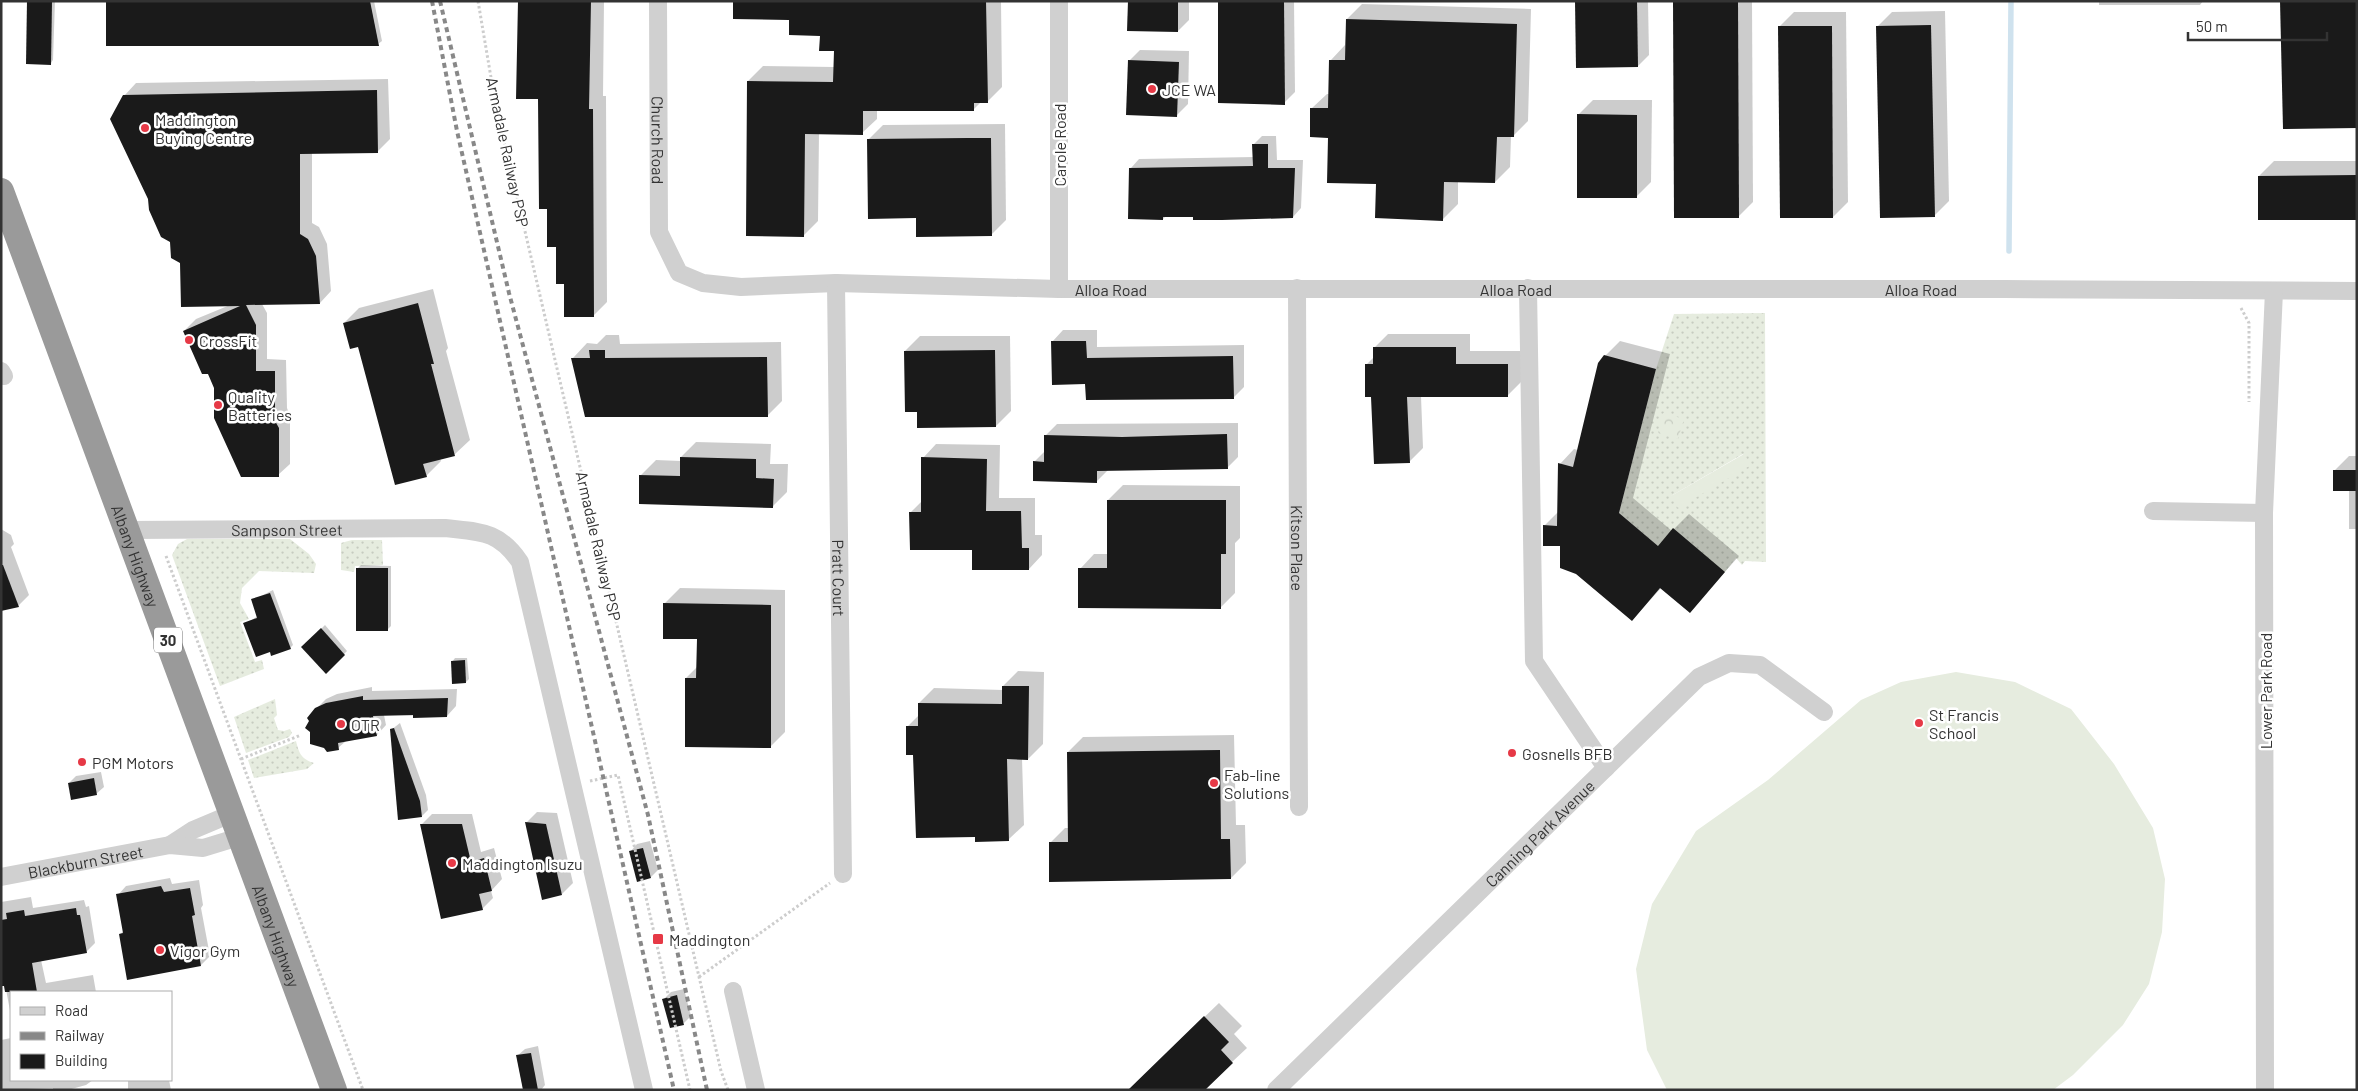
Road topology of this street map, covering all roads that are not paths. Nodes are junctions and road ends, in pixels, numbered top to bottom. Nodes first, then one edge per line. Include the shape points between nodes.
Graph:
1 (658, 1) edge
2 (1059, 1) edge
3 (1, 191) edge
4 (679, 273) joint
5 (836, 283) junction
6 (1297, 288) junction
7 (1528, 288) junction
8 (1059, 289) junction
9 (2357, 291) edge
10 (2274, 292) junction
11 (2153, 511) dead end
12 (2264, 513) junction
13 (129, 530) junction
14 (1824, 712) dead end
15 (1606, 768) junction
16 (1299, 807) dead end
17 (235, 826) junction
18 (170, 845) junction
19 (843, 874) road end
20 (1, 877) edge
21 (733, 990) dead end
22 (334, 1090) edge
23 (644, 1090) edge
24 (756, 1090) edge
25 (1276, 1090) edge
26 (2265, 1090) edge

1 - 4 street, Church Road via 659,232
2 - 8 street, Carole Road
3 - 13 highway, Albany Highway / 30
4 - 5 street, Alloa Road via 703,282 741,287
5 - 8 street, Alloa Road
5 - 19 street, Pratt Court
6 - 7 street, Alloa Road
6 - 8 street, Alloa Road
6 - 16 street, Kitson Place
7 - 10 street, Alloa Road
7 - 15 street via 1534,661
9 - 10 street, Alloa Road
10 - 12 street, Lower Park Road
11 - 12 street
12 - 26 street, Lower Park Road
13 - 17 highway, Albany Highway / 30
13 - 23 street, Sampson Street via 445,528 493,536 509,546 520,562
14 - 15 street, Canning Park Avenue via 1760,665 1729,663 1699,677
15 - 25 street, Canning Park Avenue
17 - 18 street, Blackburn Street via 193,830
17 - 18 street, Blackburn Street via 203,848
17 - 22 highway, Albany Highway / 30
18 - 20 street, Blackburn Street
21 - 24 street

